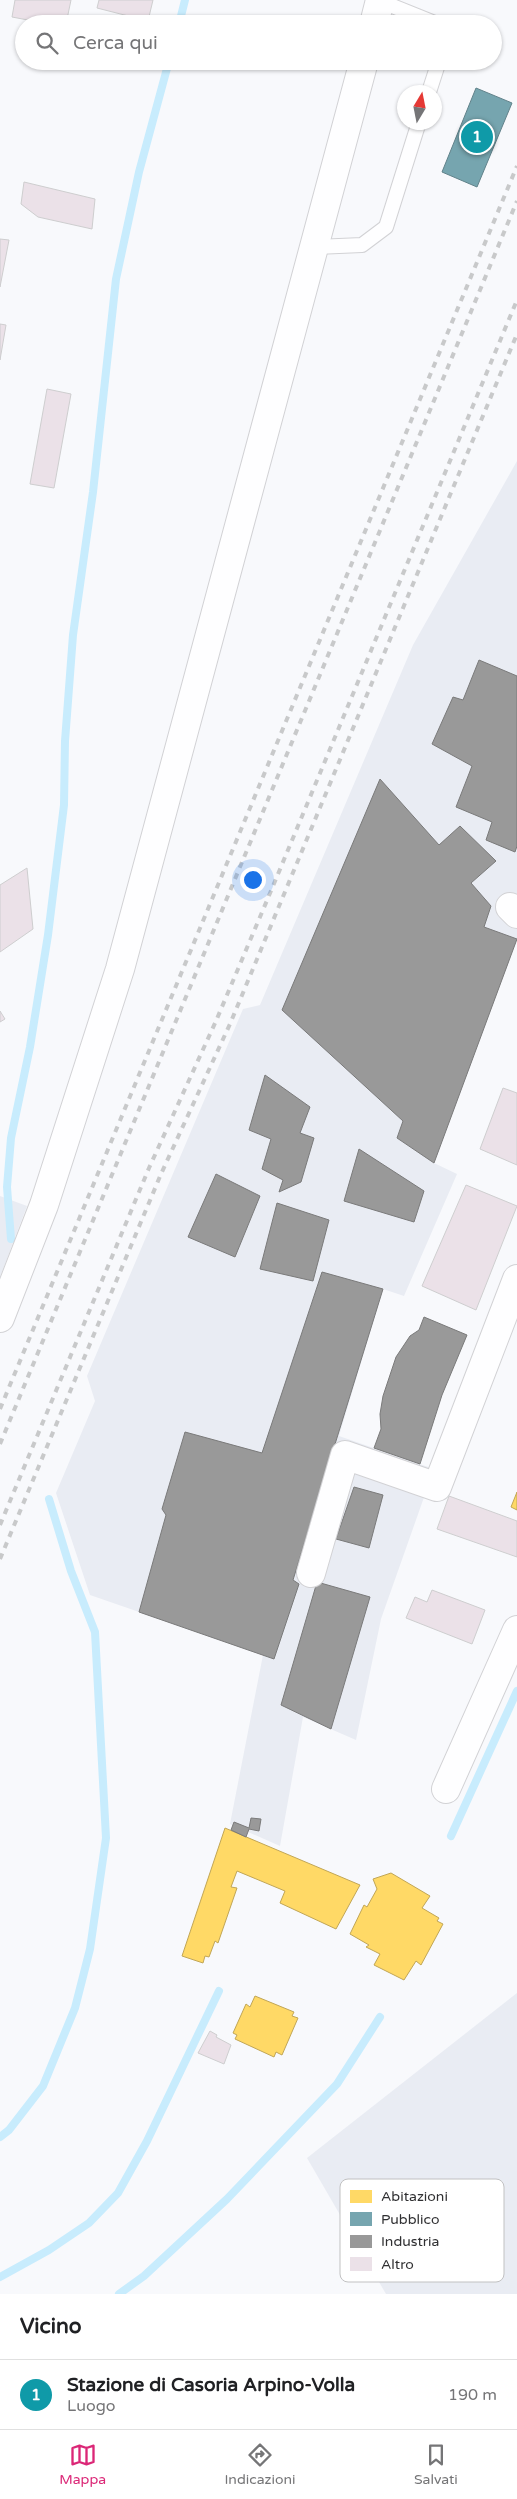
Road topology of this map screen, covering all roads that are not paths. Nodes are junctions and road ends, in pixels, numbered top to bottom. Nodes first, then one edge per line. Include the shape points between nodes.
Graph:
1 (378, 8) edge
2 (404, 15) edge
3 (362, 70) edge
4 (436, 70) edge
5 (431, 85) edge
6 (416, 130) edge
7 (316, 247) junction
8 (517, 1279) edge
9 (0, 1318) edge
10 (311, 1573) dead end
11 (517, 1630) edge
12 (446, 1789) dead end

1 - 2 lane
3 - 7 street
4 - 5 lane
6 - 7 lane via 386,227 362,245
7 - 9 street via 120,969 44,1205
8 - 10 street via 438,1487 345,1455
11 - 12 street

